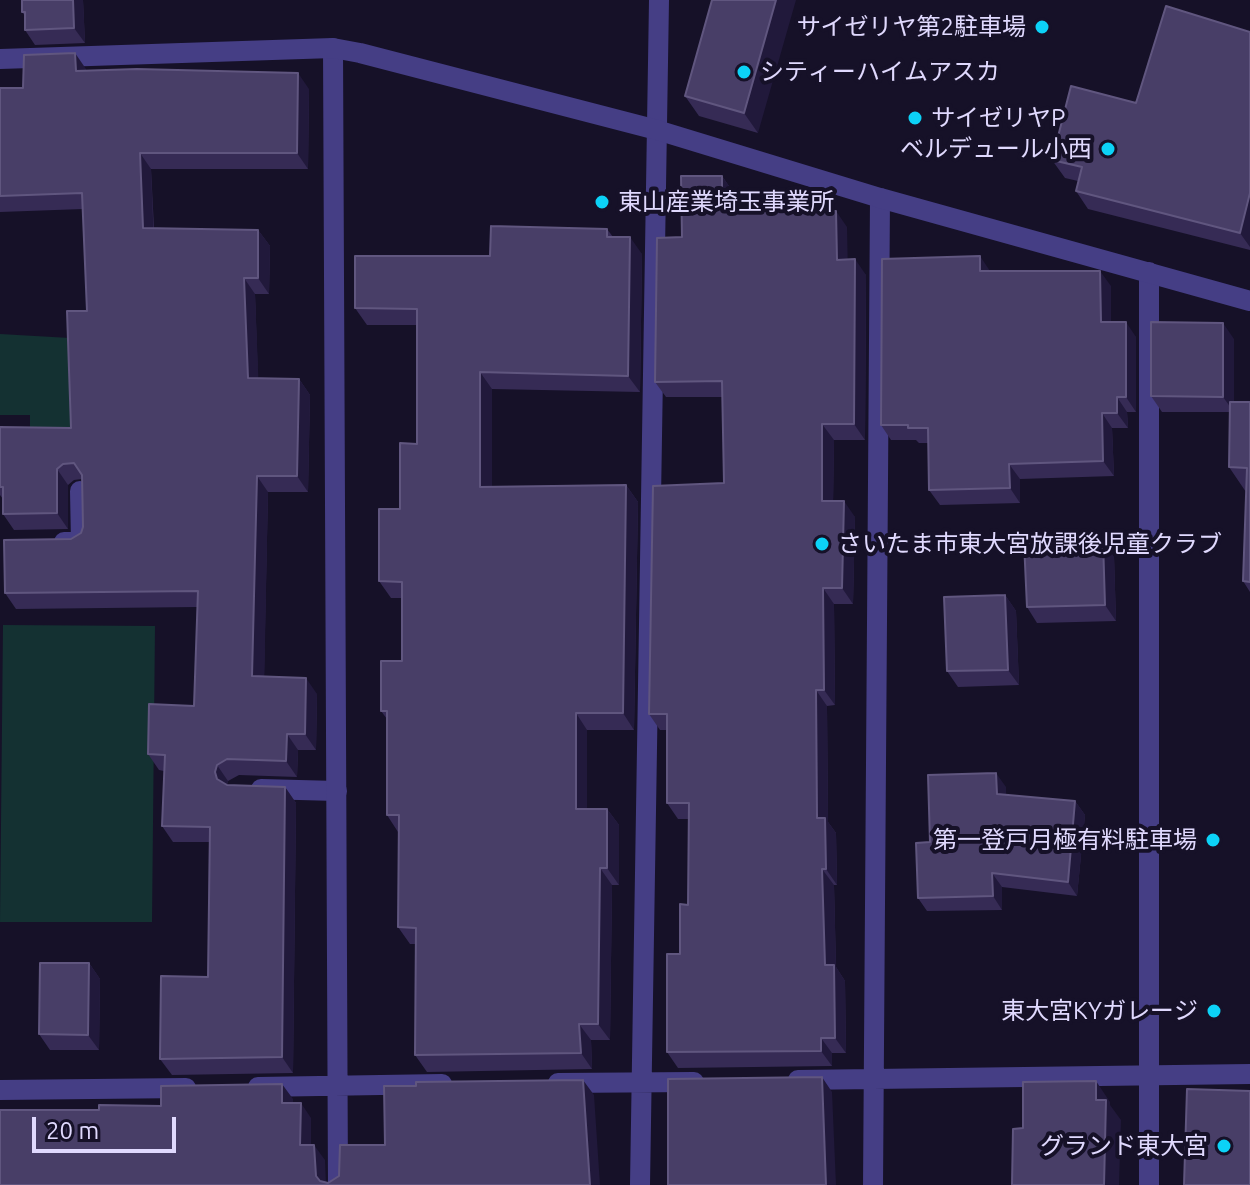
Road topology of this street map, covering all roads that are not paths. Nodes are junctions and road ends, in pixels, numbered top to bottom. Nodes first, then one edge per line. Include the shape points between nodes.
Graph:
1 (659, 0) edge
2 (333, 48) junction
3 (0, 59) edge
4 (657, 130) junction
5 (880, 198) junction
6 (1149, 272) junction
7 (1250, 301) edge
8 (80, 491) edge
9 (40, 543) edge
10 (239, 788) edge
11 (337, 791) junction
12 (1250, 1074) edge
13 (1151, 1075) junction
14 (874, 1079) junction
15 (781, 1080) edge
16 (719, 1081) edge
17 (642, 1082) junction
18 (530, 1083) edge
19 (466, 1084) edge
20 (338, 1085) junction
21 (202, 1087) edge
22 (232, 1087) edge
23 (0, 1090) edge
24 (338, 1185) edge
25 (640, 1185) edge
26 (873, 1185) edge
27 (1149, 1185) edge

1 - 4 street
2 - 3 street
2 - 4 street
2 - 11 street
4 - 5 street
4 - 17 street
5 - 6 street
5 - 14 street
6 - 7 street
6 - 13 street
8 - 9 street via 81,542
10 - 11 street
11 - 20 street
12 - 13 street
13 - 14 street
13 - 27 street
14 - 15 street
14 - 26 street
16 - 17 street
17 - 18 street
17 - 25 street
19 - 20 street
20 - 22 street
20 - 24 street
21 - 23 street

